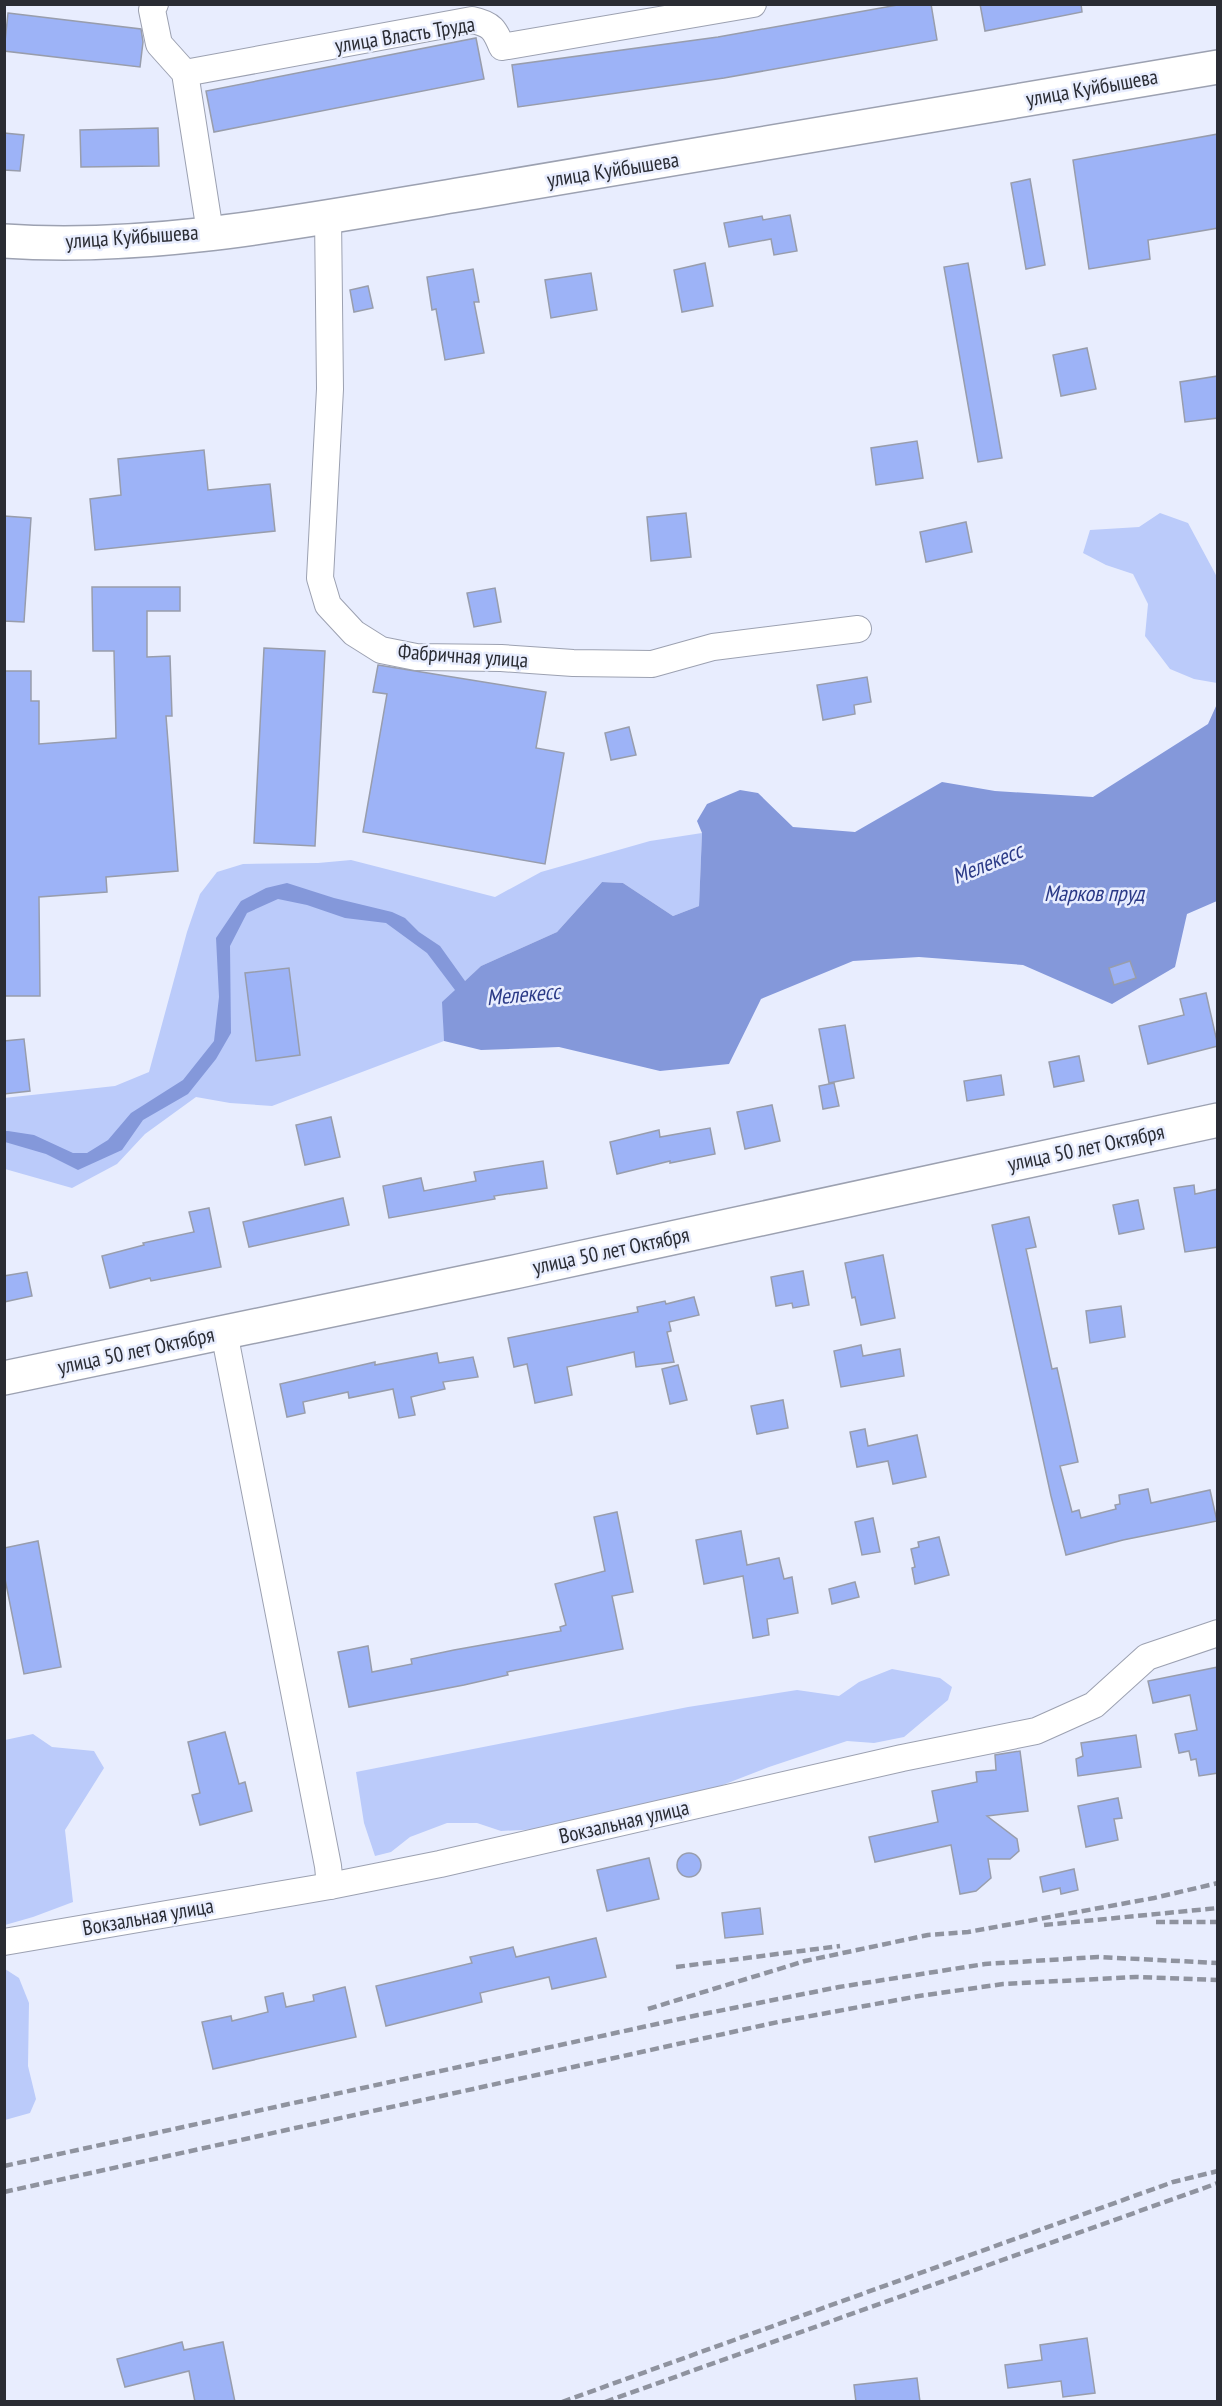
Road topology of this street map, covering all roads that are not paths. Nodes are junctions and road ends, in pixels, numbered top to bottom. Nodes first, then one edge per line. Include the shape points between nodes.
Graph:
1 (753, 4) edge
2 (153, 8) edge
3 (1218, 67) edge
4 (185, 73) junction
5 (328, 216) junction
6 (210, 232) junction
7 (4, 241) edge
8 (858, 629) dead end
9 (1218, 1120) edge
10 (224, 1332) junction
11 (4, 1378) edge
12 (1218, 1633) edge
13 (330, 1886) junction
14 (4, 1942) edge

1 - 4 street, улица Власть Труда via 502,47 487,23 472,20
2 - 4 street via 159,44
3 - 5 main road, улица Куйбышева
4 - 6 street
5 - 6 main road, улица Куйбышева
5 - 8 street, Фабричная улица via 330,389 320,578 328,605 354,633 381,650 416,657 652,664 713,647
6 - 7 main road, улица Куйбышева via 127,241
9 - 10 main road, улица 50 лет Октября
10 - 11 main road, улица 50 лет Октября
10 - 13 street
12 - 13 street, Вокзальная улица via 1147,1657 1094,1705 1036,1731
13 - 14 street, Вокзальная улица

